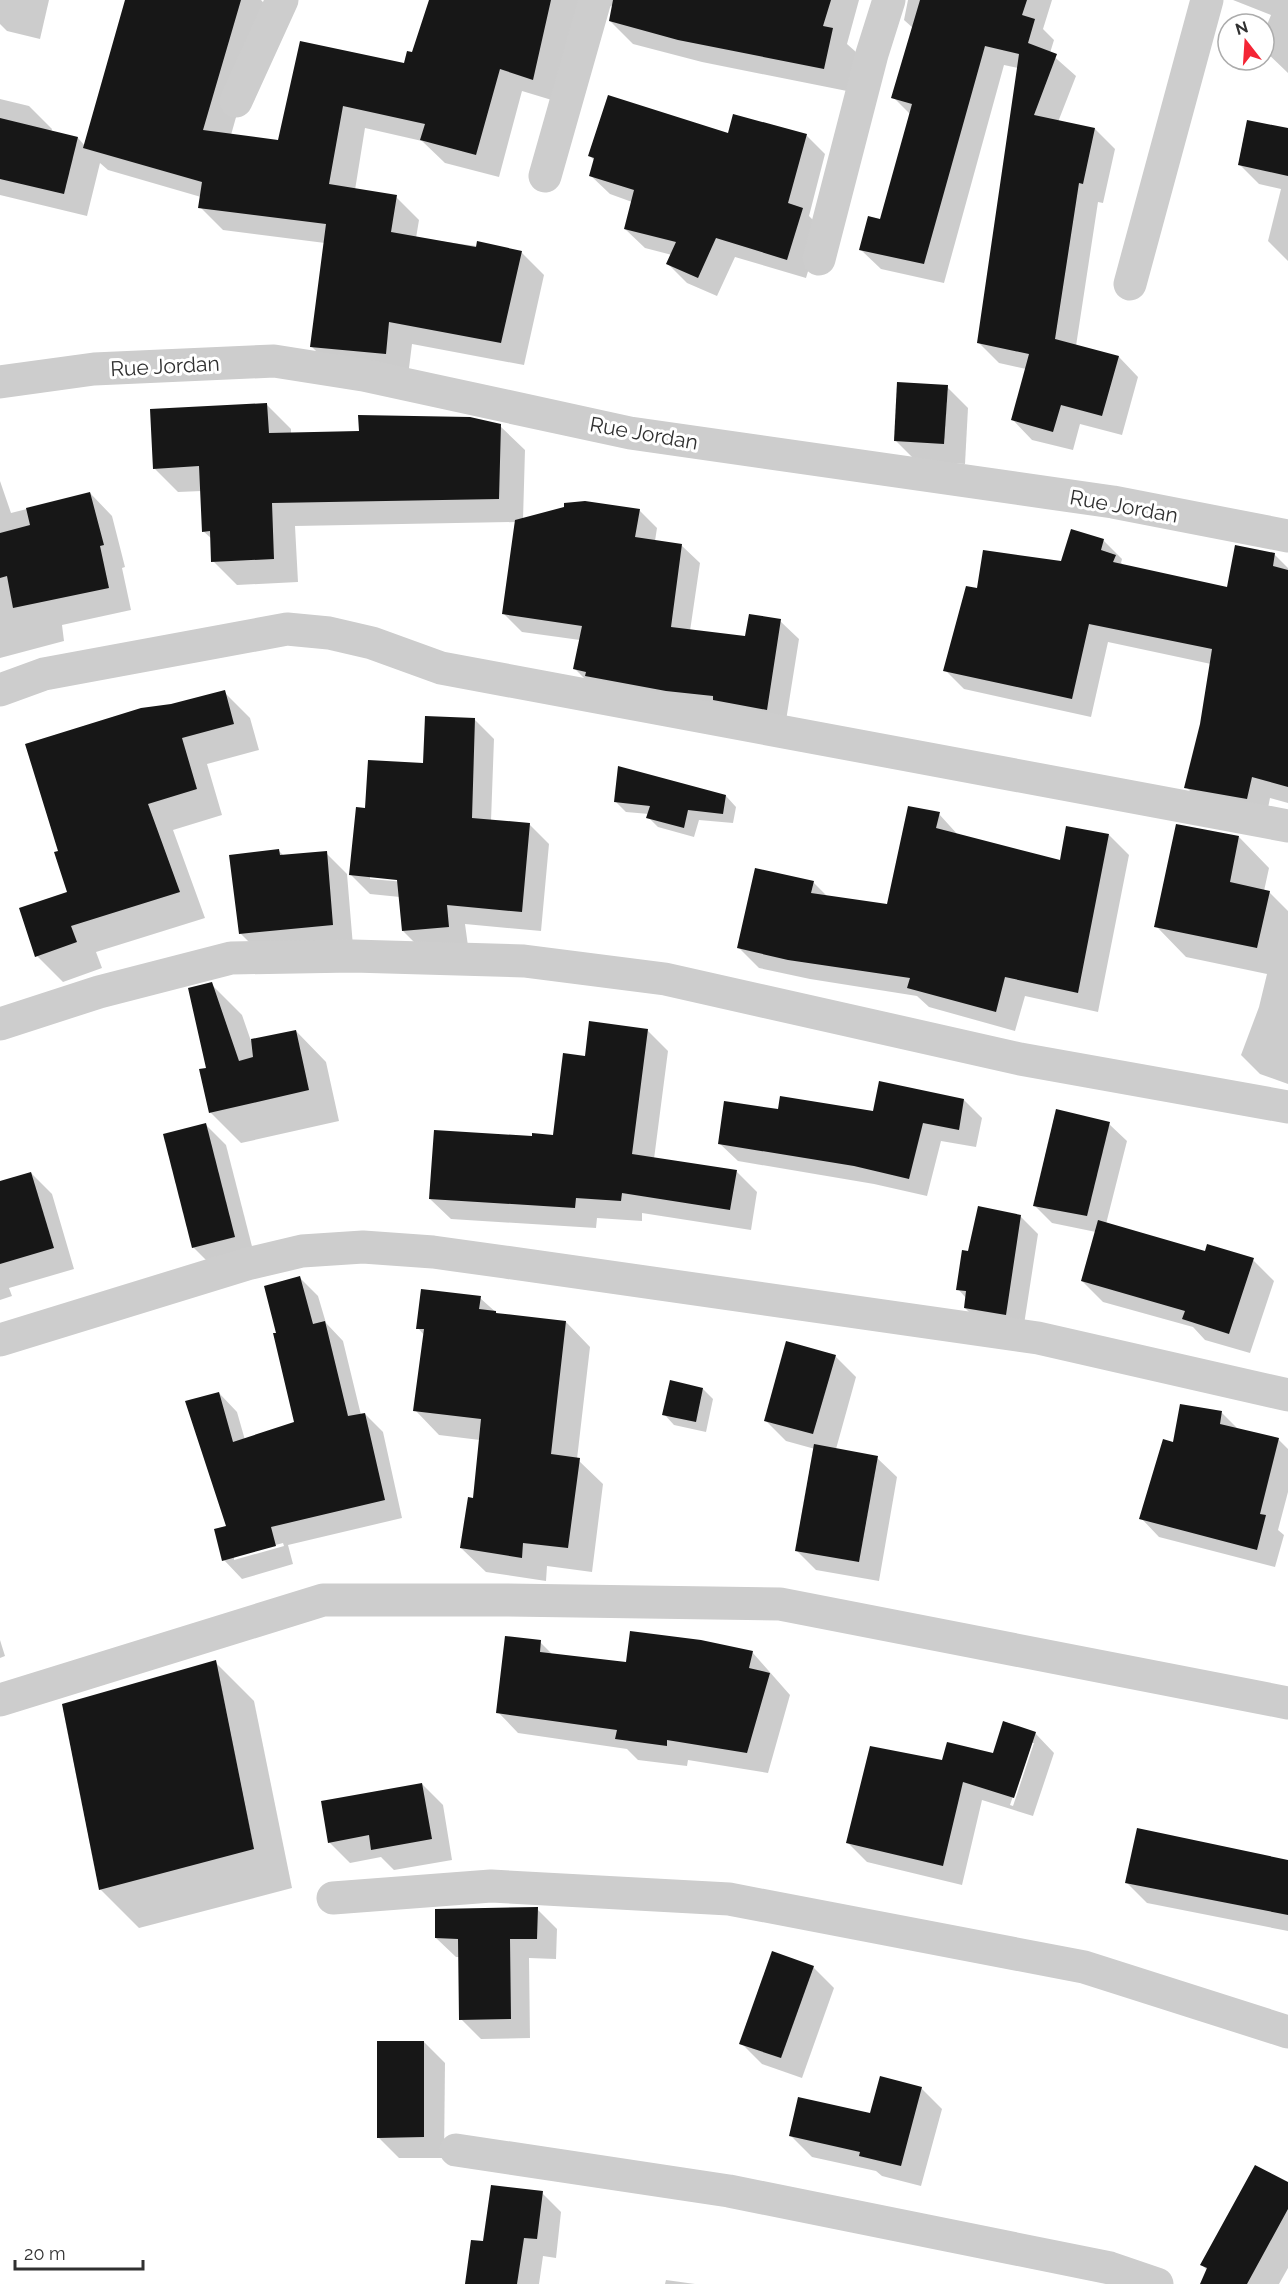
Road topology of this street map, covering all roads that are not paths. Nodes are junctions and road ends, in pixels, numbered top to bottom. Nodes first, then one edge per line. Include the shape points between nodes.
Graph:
1 (282, 0) edge
2 (595, 0) edge
3 (889, 0) edge
4 (1207, 0) edge
5 (236, 101) dead end
6 (545, 176) dead end
7 (819, 259) dead end
8 (1130, 284) dead end
9 (0, 382) edge
10 (1288, 536) edge
11 (0, 690) edge
12 (1288, 826) edge
13 (0, 1024) edge
14 (1288, 1107) edge
15 (0, 1340) edge
16 (1288, 1395) edge
17 (0, 1700) edge
18 (1288, 1703) edge
19 (333, 1898) dead end
20 (1288, 2032) edge
21 (456, 2150) dead end
22 (1157, 2284) edge

1 - 5 street
2 - 6 street
3 - 7 street
4 - 8 street
9 - 10 street, Rue Jordan via 94,369 274,360 363,375 630,433 1113,502
11 - 12 street via 44,674 287,629 329,633 372,643 441,668
13 - 14 street via 99,992 231,958 353,956 524,961 665,979 1020,1059
15 - 16 street via 247,1264 302,1251 363,1247 505,1262 1038,1338
17 - 18 street via 323,1600 508,1600 780,1604
19 - 20 street via 491,1886 729,1899 1084,1967
21 - 22 street via 729,2192 1110,2268

